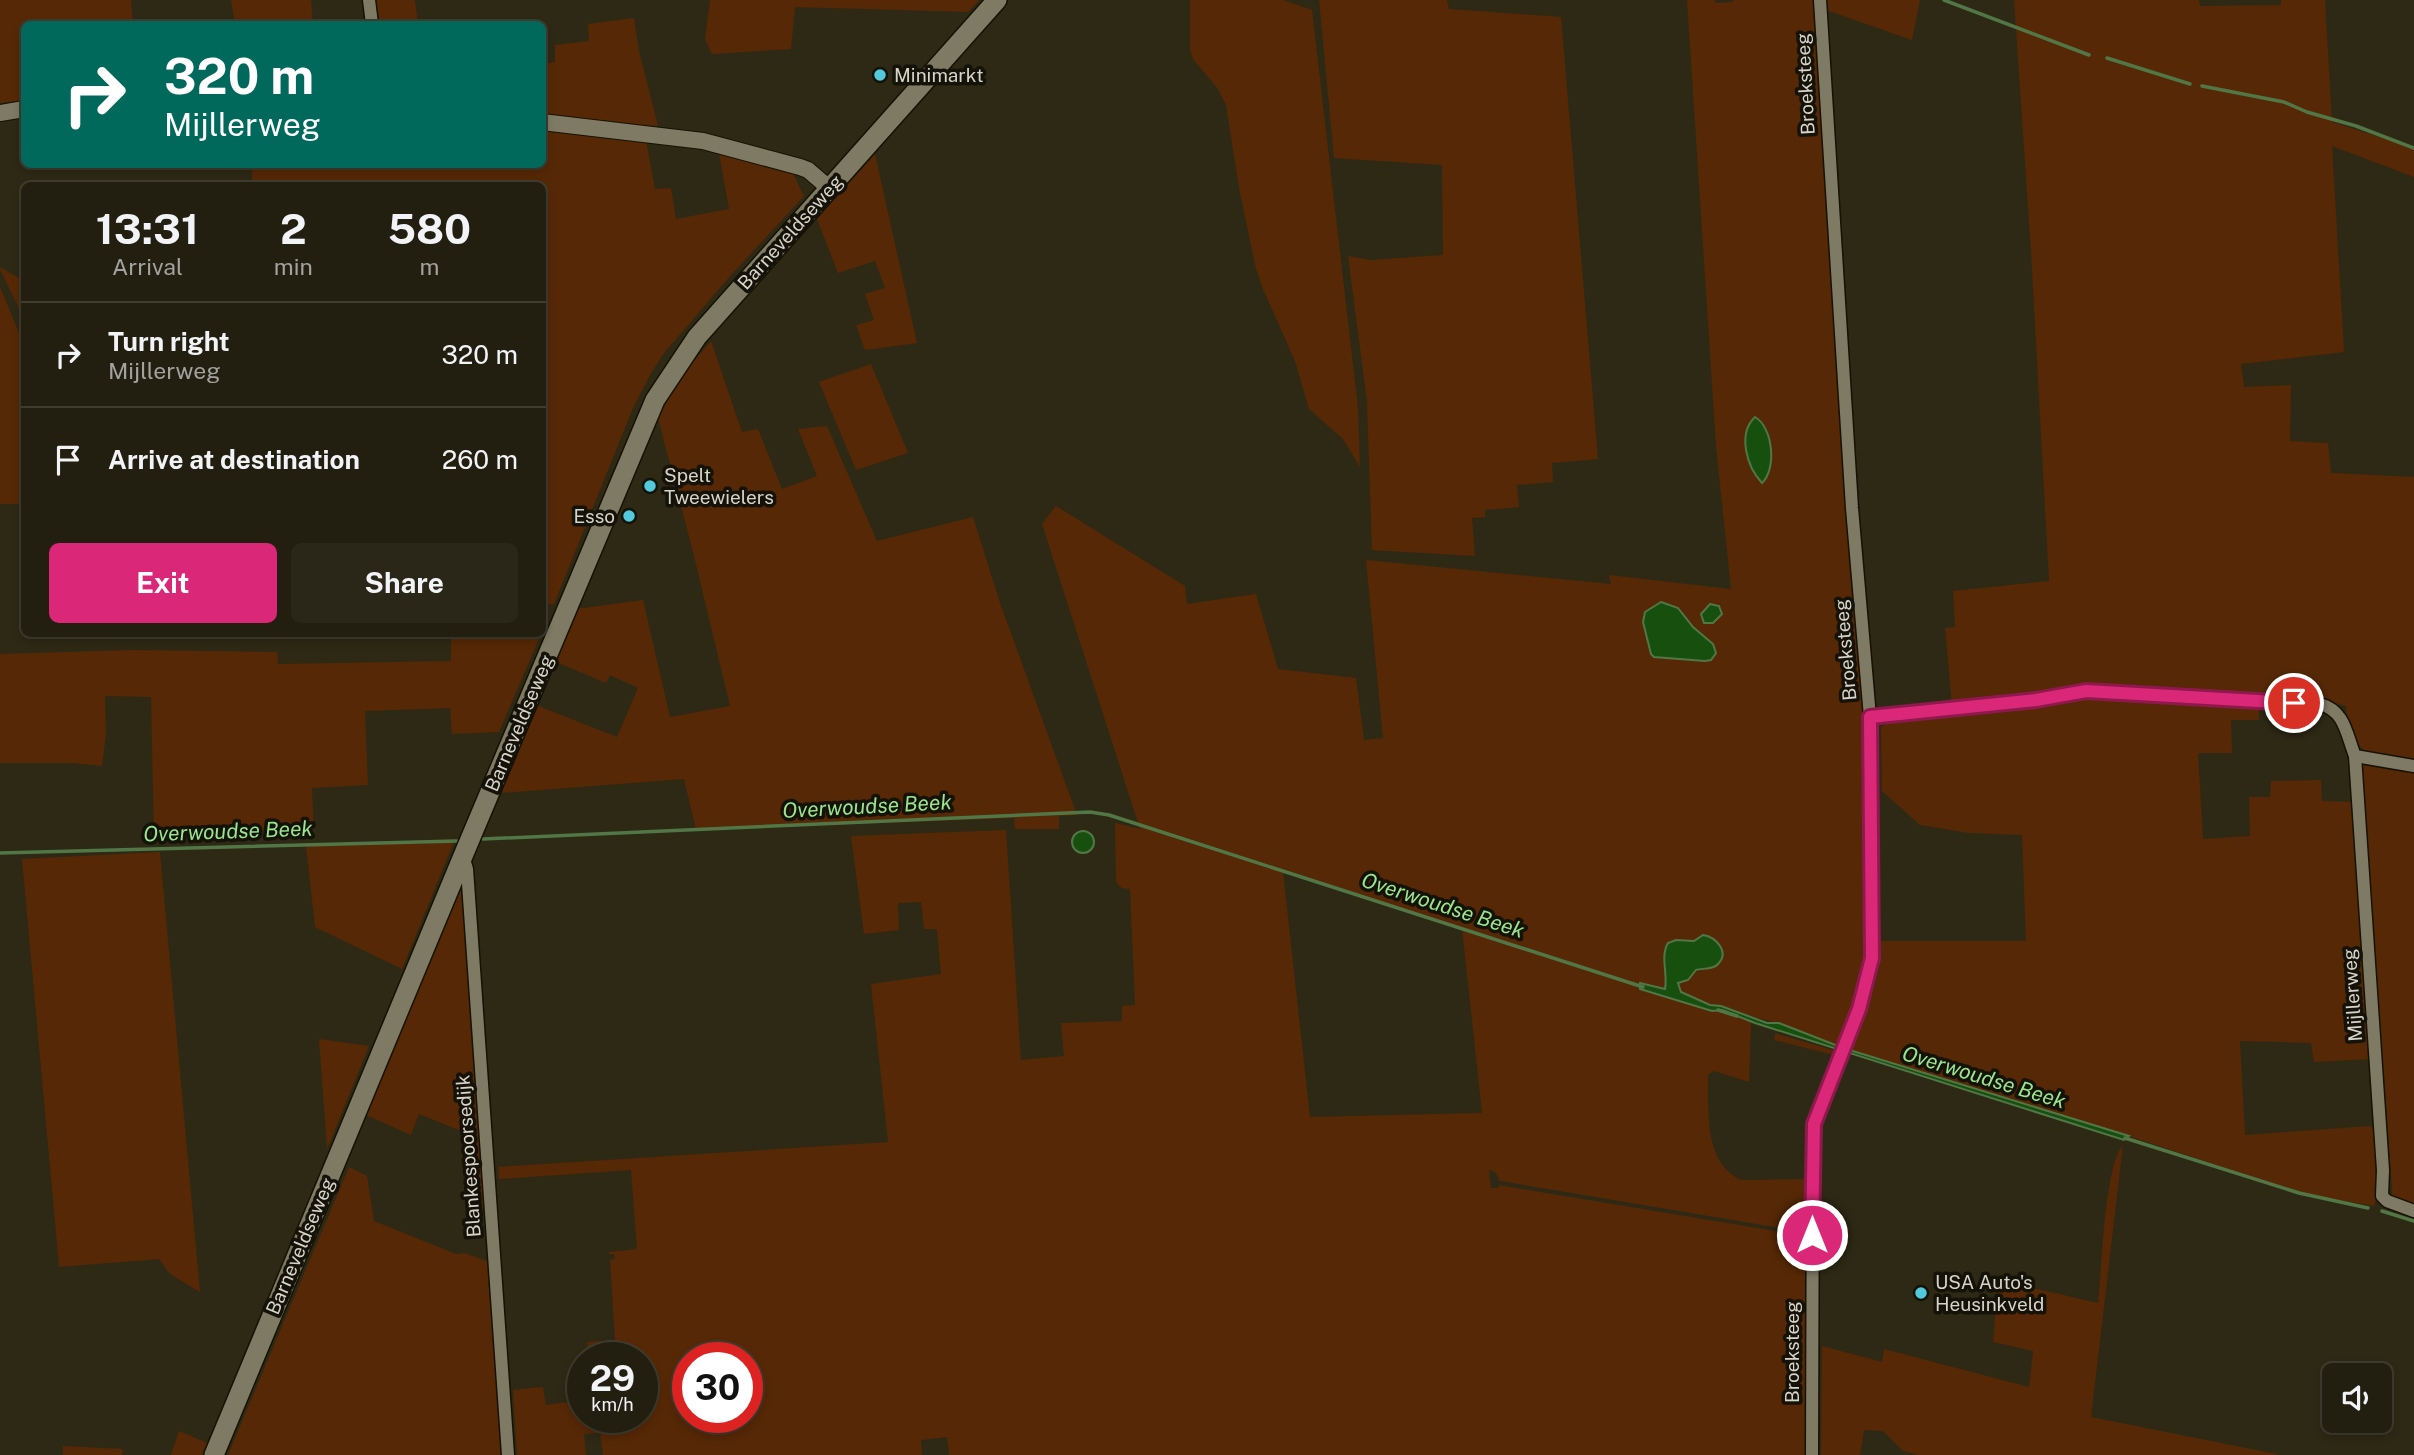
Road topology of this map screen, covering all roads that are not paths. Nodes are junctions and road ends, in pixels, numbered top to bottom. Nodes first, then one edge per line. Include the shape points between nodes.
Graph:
1 (369, 0) edge
2 (997, 0) edge
3 (1819, 0) edge
4 (372, 21) edge
5 (21, 110) edge
6 (0, 113) edge
7 (546, 122) edge
8 (829, 188) junction
9 (1870, 717) junction
10 (2355, 755) junction
11 (2414, 766) edge
12 (463, 856) junction
13 (2414, 1211) edge
14 (214, 1455) edge
15 (508, 1455) edge
16 (1812, 1455) edge

1 - 4 street
2 - 8 main road, Barneveldseweg
3 - 9 street, Broeksteeg
5 - 6 street
7 - 8 street via 703,141 800,167
8 - 12 main road, Barneveldseweg via 697,337 656,400
9 - 10 street, Mijllerweg via 2086,691 2320,704 2340,716
9 - 16 street, Broeksteeg via 1872,958 1859,1009 1816,1115 1813,1137
10 - 11 street
10 - 13 street, Mijllerweg via 2382,1196
12 - 14 main road, Barneveldseweg
12 - 15 street, Blankespoorsedijk

